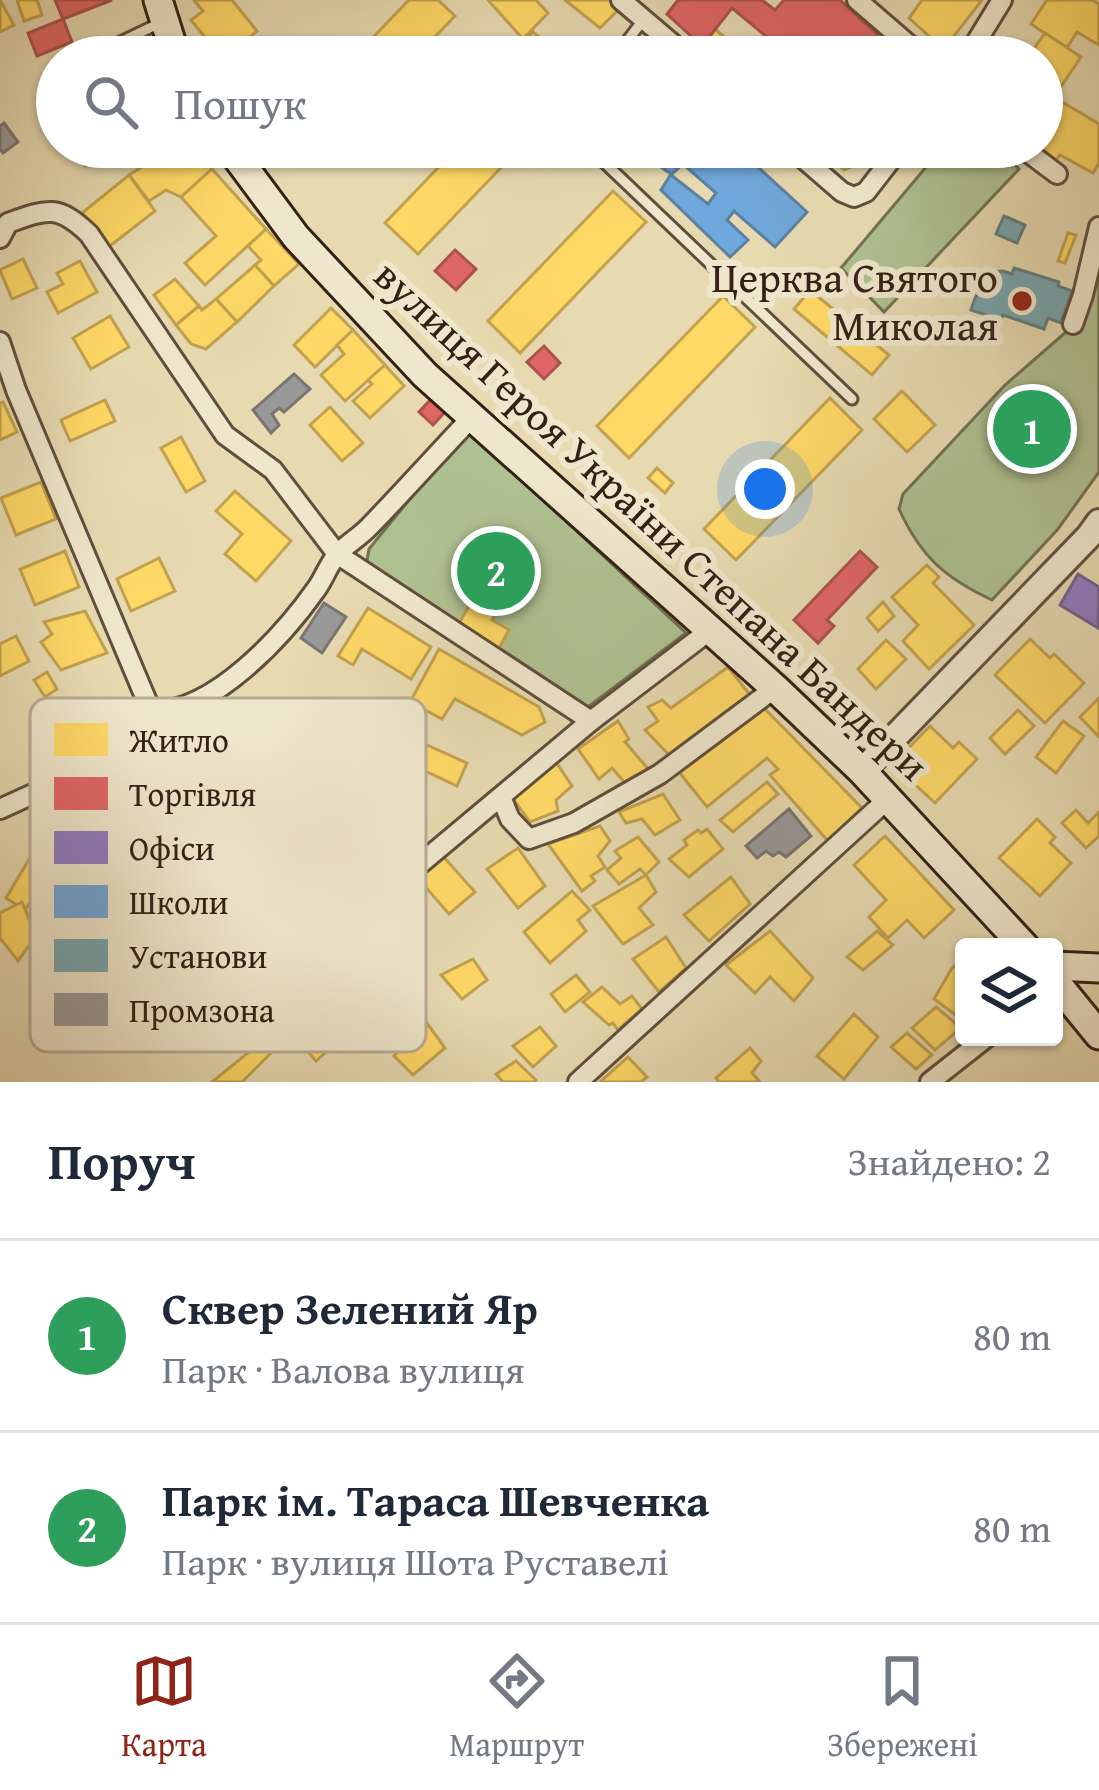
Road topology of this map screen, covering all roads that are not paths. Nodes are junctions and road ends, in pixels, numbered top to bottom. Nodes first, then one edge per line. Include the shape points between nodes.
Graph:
1 (621, 0) edge
2 (656, 0) edge
3 (857, 0) edge
4 (1002, 0) edge
5 (161, 11) edge
6 (644, 19) junction
7 (122, 36) edge
8 (631, 36) edge
9 (664, 36) edge
10 (899, 36) edge
11 (980, 36) edge
12 (245, 168) edge
13 (610, 168) edge
14 (814, 168) edge
15 (885, 168) edge
16 (1049, 168) edge
17 (1057, 174) dead end
18 (3, 222) edge
19 (1099, 227) edge
20 (1073, 324) dead end
21 (0, 342) edge
22 (852, 399) dead end
23 (472, 417) junction
24 (1099, 522) edge
25 (337, 554) junction
26 (709, 631) junction
27 (775, 688) junction
28 (153, 698) edge
29 (203, 698) edge
30 (591, 721) junction
31 (862, 771) junction
32 (501, 797) junction
33 (889, 798) junction
34 (426, 859) edge
35 (1017, 938) edge
36 (1099, 968) edge
37 (1063, 976) edge
38 (1063, 989) edge
39 (1099, 1034) edge
40 (976, 1046) edge
41 (578, 1082) edge
42 (930, 1082) edge

1 - 6 street
2 - 6 street
3 - 10 street
4 - 11 street
5 - 7 lane
6 - 8 lane
6 - 9 street
12 - 23 main road, вулиця Героя України Степана Бандери via 296,237
13 - 22 lane
14 - 15 street via 854,197
16 - 17 street
18 - 25 street via 56,210 72,217 226,435 273,470
19 - 20 street
21 - 28 street
23 - 25 street
23 - 26 main road, вулиця Героя України Степана Бандери
24 - 31 street
25 - 29 street via 263,651
25 - 30 street
26 - 27 main road, вулиця Героя України Степана Бандери
26 - 30 street
27 - 31 main road, вулиця Героя України Степана Бандери
27 - 32 street via 660,774 574,824 530,839
30 - 32 street
31 - 33 main road, вулиця Героя України Степана Бандери
32 - 34 street
33 - 35 main road, вулиця Героя України Степана Бандери
33 - 41 street
36 - 37 main road
38 - 39 main road
40 - 42 street

